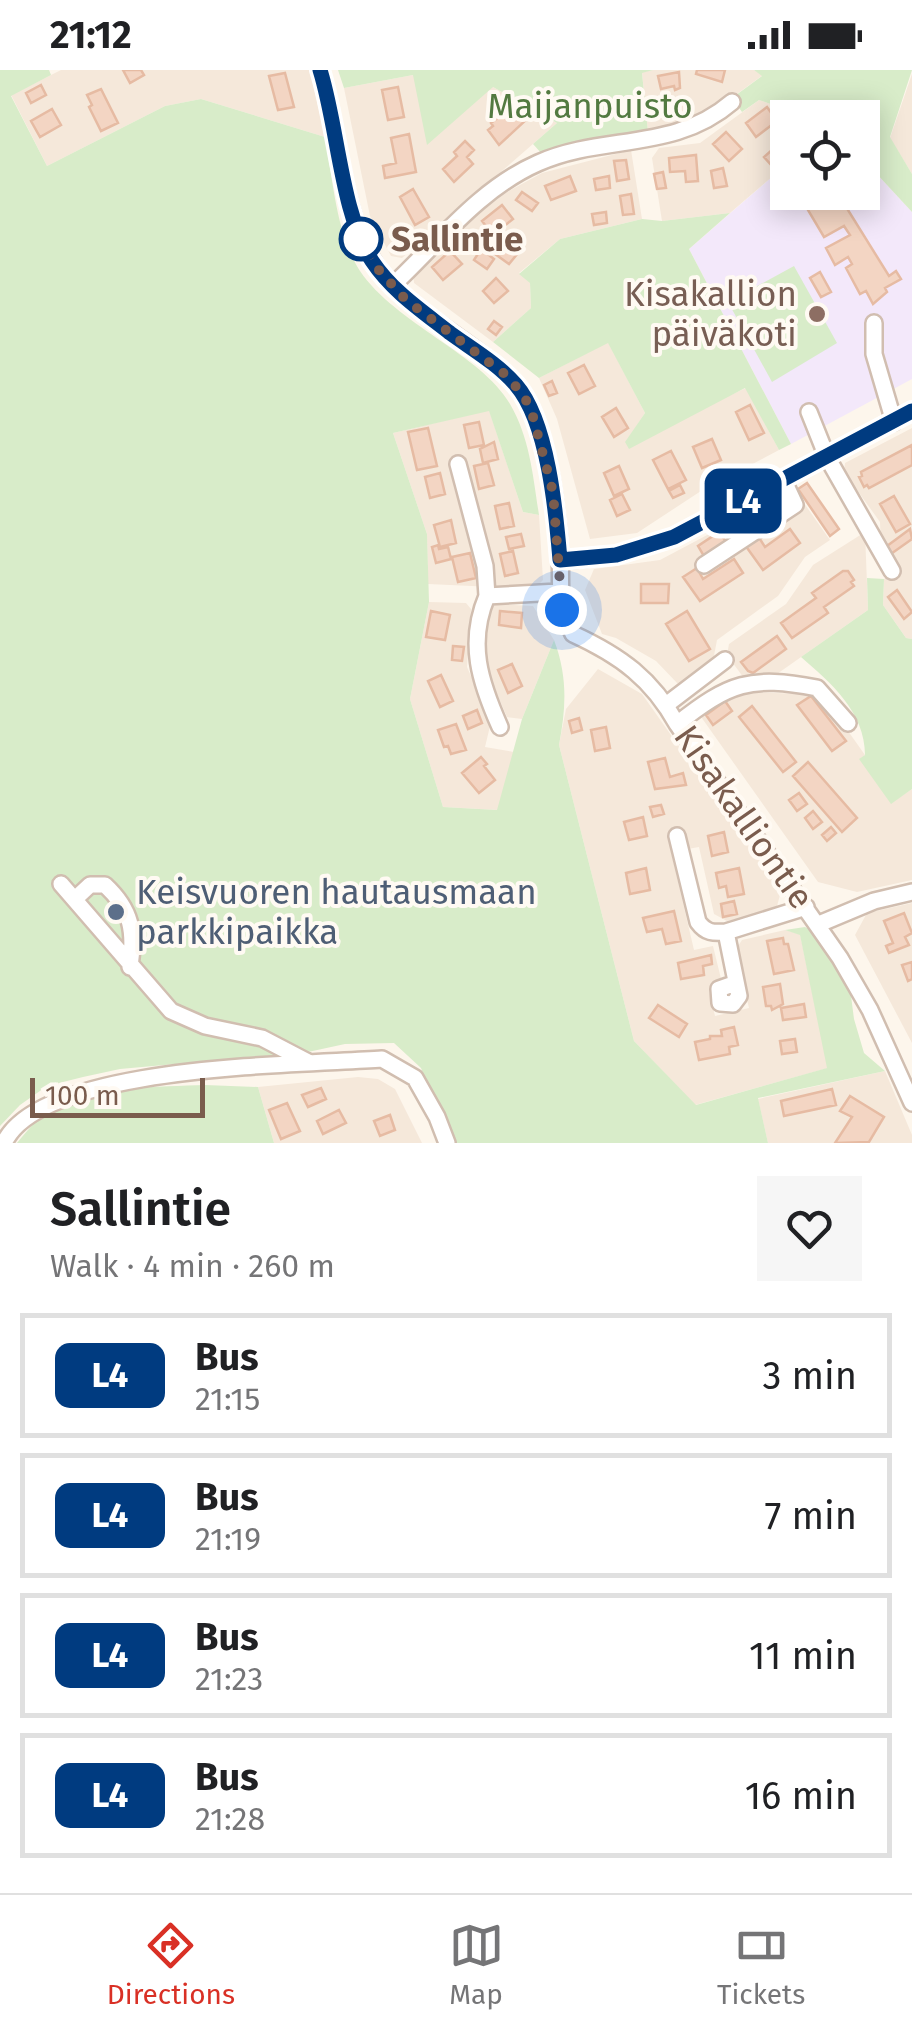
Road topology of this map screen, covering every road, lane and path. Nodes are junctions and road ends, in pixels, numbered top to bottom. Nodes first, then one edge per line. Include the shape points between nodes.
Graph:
1 (320, 70) edge
2 (732, 102) dead end
3 (392, 286) junction
4 (874, 323) dead end
5 (912, 411) edge
6 (809, 412) dead end
7 (894, 422) junction
8 (826, 457) junction
9 (458, 464) dead end
10 (783, 480) junction
11 (560, 560) junction
12 (704, 565) dead end
13 (892, 571) dead end
14 (558, 592) junction
15 (487, 596) junction
16 (725, 660) dead end
17 (666, 704) junction
18 (848, 722) dead end
19 (677, 724) junction
20 (500, 727) dead end
21 (677, 836) dead end
22 (60, 884) dead end
23 (912, 892) edge
24 (74, 899) junction
25 (806, 907) junction
26 (819, 924) junction
27 (726, 932) junction
28 (130, 967) junction
29 (736, 983) dead end
30 (311, 1064) junction
31 (912, 1103) edge
32 (4, 1143) edge
33 (447, 1143) edge

1 - 3 street, Kisakalliontie via 358,231
2 - 3 street via 680,133 536,164 479,201
3 - 11 street, Kisakalliontie via 524,396 553,492
4 - 7 street via 874,354
5 - 7 street
6 - 8 street
7 - 8 street
8 - 10 street
8 - 13 street
9 - 15 street
10 - 11 street via 639,550
10 - 12 street via 795,505
11 - 14 street, Kisakalliontie
14 - 15 street
14 - 17 street, Kisakalliontie via 574,634 648,680
15 - 20 street via 476,657
16 - 17 street
17 - 19 street, Kisakalliontie
18 - 19 street via 817,688 762,683 736,684
19 - 25 street, Kisakalliontie
21 - 27 street via 698,922
22 - 24 street
23 - 26 street
24 - 28 street
24 - 28 street via 90,885 106,886 118,898 134,938
25 - 26 street, Kisakalliontie
25 - 27 street
26 - 31 street, Kisakalliontie via 870,1010
27 - 29 street
28 - 30 street via 171,1011 262,1038
30 - 32 street via 117,1081 51,1101
30 - 33 street via 382,1058 415,1078

